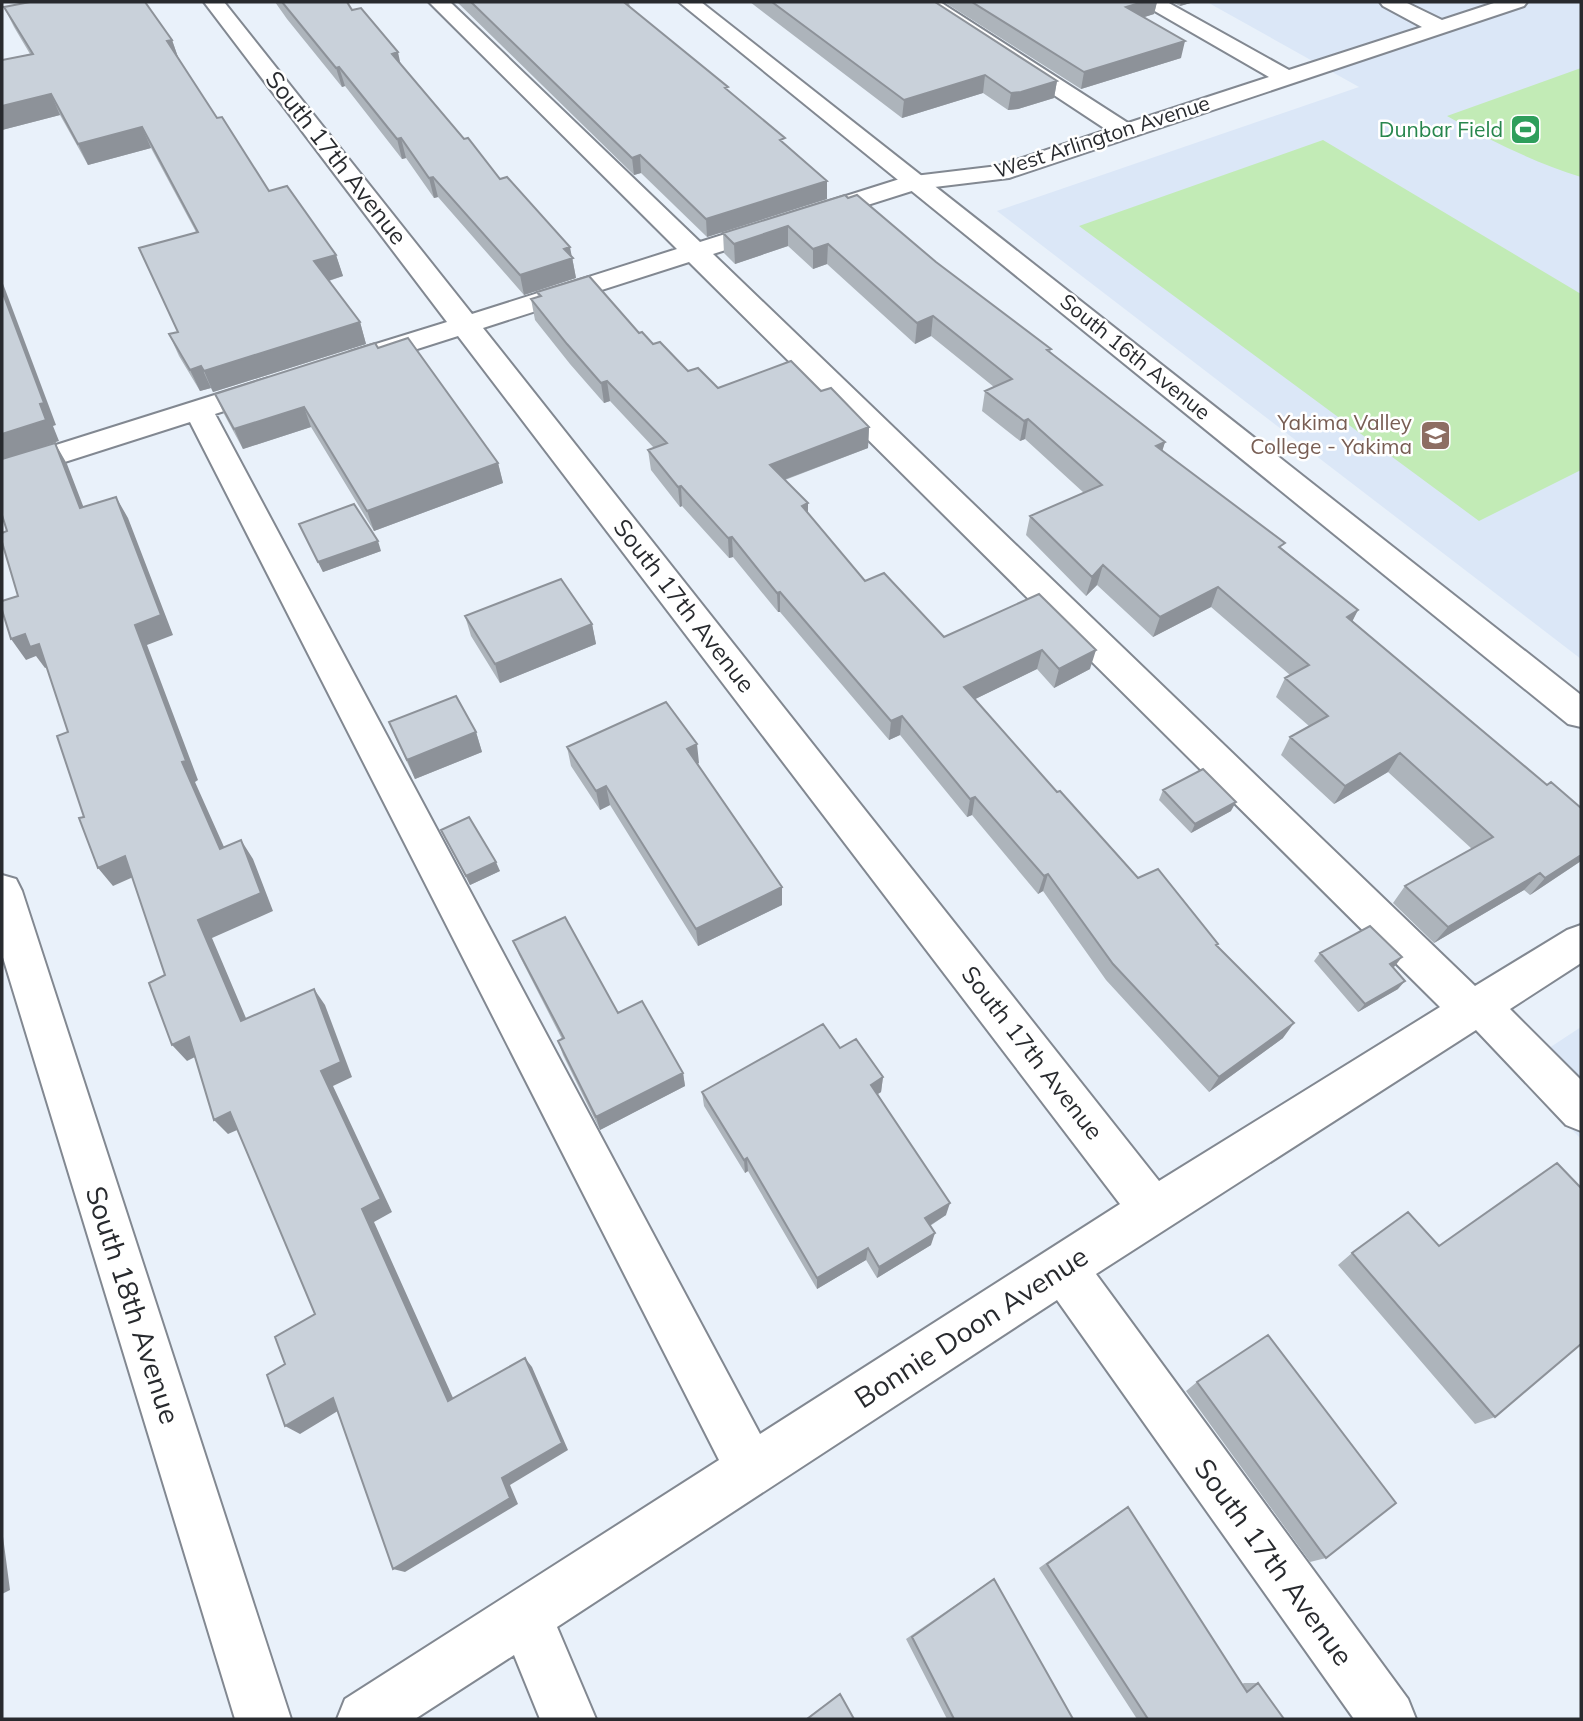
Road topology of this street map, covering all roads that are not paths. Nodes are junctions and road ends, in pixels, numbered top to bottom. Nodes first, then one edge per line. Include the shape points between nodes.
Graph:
1 (214, 2) edge
2 (439, 2) edge
3 (689, 2) edge
4 (926, 2) edge
5 (1153, 2) edge
6 (1390, 2) edge
7 (1517, 2) edge
8 (1440, 27) junction
9 (1285, 77) junction
10 (1124, 131) junction
11 (915, 182) junction
12 (694, 252) junction
13 (466, 324) junction
14 (338, 365) edge
15 (300, 377) edge
16 (198, 410) junction
17 (2, 472) edge
18 (1581, 714) edge
19 (2, 891) edge
20 (1581, 942) edge
21 (1476, 1008) junction
22 (1581, 1110) edge
23 (1153, 1210) junction
24 (1063, 1268) junction
25 (751, 1469) junction
26 (525, 1616) junction
27 (263, 1719) edge
28 (365, 1719) edge
29 (568, 1719) edge
30 (1388, 1719) edge

1 - 13 street, South 17th Avenue
2 - 12 street
3 - 11 street, South 16th Avenue
4 - 10 street
5 - 9 street
6 - 8 street
7 - 8 street, West Arlington Avenue
8 - 9 street, West Arlington Avenue
9 - 10 street, West Arlington Avenue
10 - 11 street, West Arlington Avenue via 1001,173
11 - 12 street, West Arlington Avenue
11 - 18 street, South 16th Avenue
12 - 13 street, West Arlington Avenue
12 - 21 street
13 - 14 street, West Arlington Avenue
13 - 23 street, South 17th Avenue
15 - 16 street
16 - 17 street
16 - 25 street
19 - 27 street, South 18th Avenue
20 - 21 street, Bonnie Doon Avenue
21 - 22 street
21 - 23 street, Bonnie Doon Avenue
23 - 24 street, Bonnie Doon Avenue
24 - 25 street, Bonnie Doon Avenue
24 - 30 street, South 17th Avenue
25 - 26 street, Bonnie Doon Avenue
26 - 28 street, Bonnie Doon Avenue
26 - 29 street

